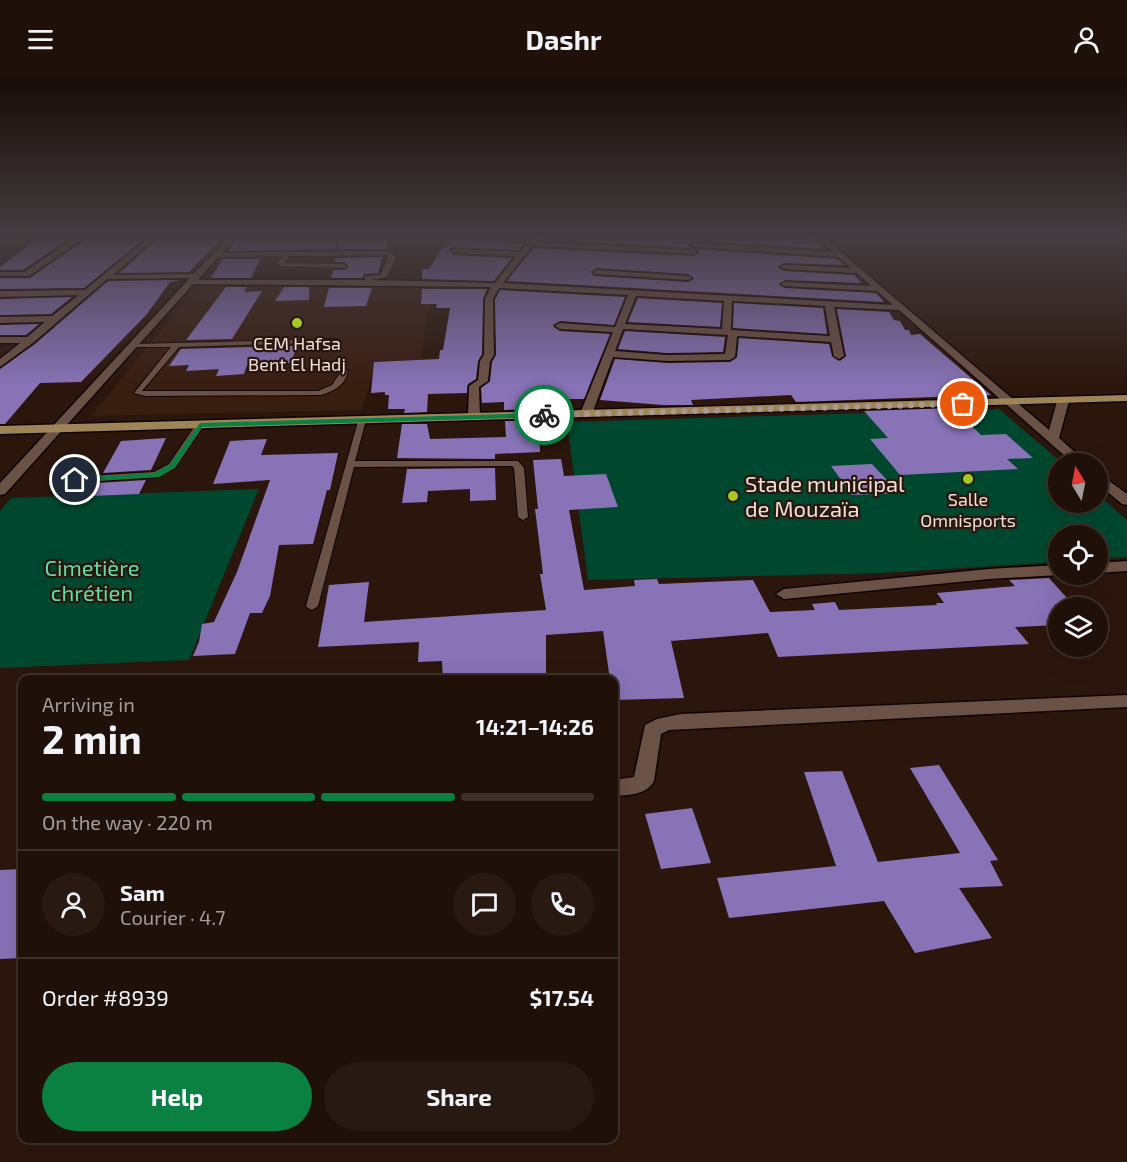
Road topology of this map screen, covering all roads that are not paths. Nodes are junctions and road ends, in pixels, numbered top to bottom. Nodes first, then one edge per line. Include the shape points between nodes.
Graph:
1 (497, 285) edge
2 (95, 286) edge
3 (188, 286) edge
4 (508, 286) edge
5 (590, 286) edge
6 (687, 286) edge
7 (784, 286) edge
8 (815, 286) edge
9 (877, 286) edge
10 (881, 289) junction
11 (588, 290) junction
12 (86, 292) junction
13 (633, 292) junction
14 (0, 294) edge
15 (685, 295) junction
16 (728, 297) junction
17 (785, 301) junction
18 (32, 303) dead end
19 (54, 303) dead end
20 (75, 303) junction
21 (830, 303) junction
22 (0, 304) edge
23 (902, 308) junction
24 (56, 319) junction
25 (0, 320) edge
26 (560, 326) dead end
27 (619, 328) junction
28 (730, 332) junction
29 (836, 339) junction
30 (0, 340) edge
31 (31, 340) junction
32 (338, 341) dead end
33 (134, 345) junction
34 (177, 345) junction
35 (609, 354) junction
36 (840, 356) dead end
37 (0, 364) edge
38 (345, 372) dead end
39 (1127, 398) edge
40 (1063, 400) junction
41 (1011, 402) junction
42 (586, 414) junction
43 (474, 417) junction
44 (362, 420) junction
45 (200, 425) junction
46 (57, 429) junction
47 (0, 430) edge
48 (1053, 438) junction
49 (1070, 453) edge
50 (350, 464) junction
51 (54, 481) dead end
52 (1108, 485) edge
53 (0, 491) edge
54 (1127, 501) edge
55 (523, 517) dead end
56 (1127, 566) edge
57 (1108, 567) edge
58 (1048, 571) edge
59 (784, 594) dead end
60 (312, 606) dead end
61 (1127, 701) edge
62 (618, 788) edge

1 - 43 street via 489,299 489,355 484,361 483,381 474,386
2 - 12 street
3 - 33 street
4 - 11 street
5 - 11 street
6 - 15 street
7 - 17 street
8 - 10 street
9 - 10 street
10 - 23 street
11 - 13 street
12 - 14 street
12 - 20 street
13 - 15 street
13 - 27 street
15 - 16 street
16 - 17 street
16 - 28 street
17 - 21 street
18 - 22 street
19 - 20 street
20 - 24 street
21 - 23 street
21 - 29 street
23 - 41 street
24 - 25 street
24 - 31 street
26 - 27 street
27 - 28 street
27 - 35 street
28 - 29 street
28 - 35 street via 730,357
29 - 36 street
30 - 31 street
31 - 37 street
32 - 34 lane
33 - 34 lane
33 - 46 street
34 - 38 lane via 138,393 318,393 339,385
35 - 42 street
39 - 40 main road
40 - 41 main road
40 - 48 street
41 - 42 main road
41 - 48 street
42 - 43 main road
43 - 44 main road
44 - 45 main road
44 - 50 lane
45 - 46 main road
45 - 51 lane via 172,465 156,475
46 - 47 main road
46 - 53 street
48 - 49 street
50 - 55 lane via 515,463 519,468
50 - 60 lane
52 - 54 street
56 - 57 street
58 - 59 street
61 - 62 street via 681,721 652,730 644,781

